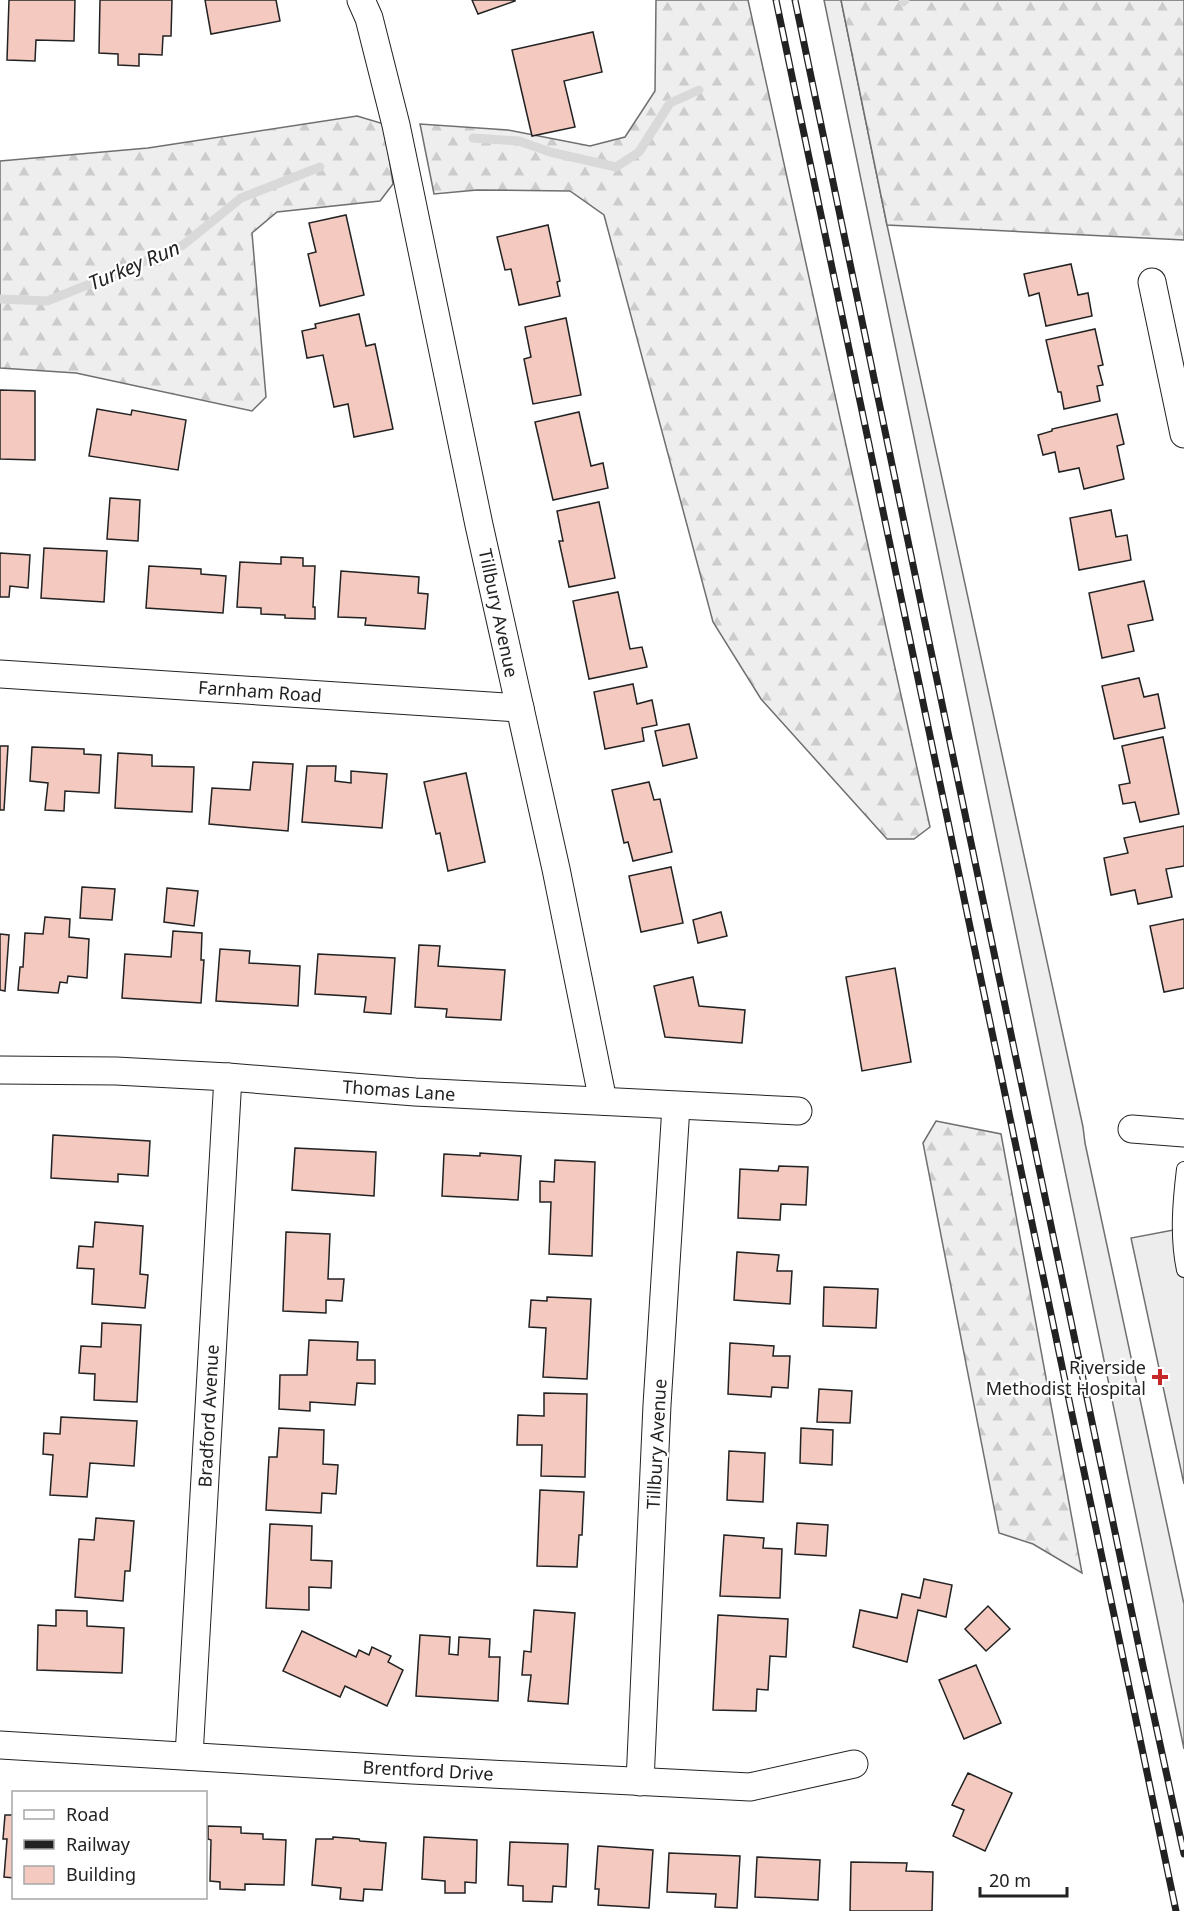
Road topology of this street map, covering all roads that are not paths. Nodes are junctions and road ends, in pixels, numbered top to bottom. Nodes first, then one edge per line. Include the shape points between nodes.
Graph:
1 (361, 0) edge
2 (1152, 282) dead end
3 (1184, 434) edge
4 (0, 674) edge
5 (520, 708) junction
6 (0, 1070) edge
7 (228, 1077) junction
8 (603, 1101) junction
9 (676, 1106) junction
10 (798, 1111) dead end
11 (1132, 1130) dead end
12 (1184, 1133) edge
13 (1184, 1168) edge
14 (1184, 1270) edge
15 (0, 1745) edge
16 (189, 1756) junction
17 (854, 1764) dead end
18 (640, 1782) junction

1 - 5 street, Tillbury Avenue via 396,125
2 - 3 street
4 - 5 street, Farnham Road
5 - 8 street, Tillbury Avenue
6 - 7 street, Thomas Lane
7 - 8 street, Thomas Lane via 415,1092
7 - 16 street, Bradford Avenue
8 - 9 street, Thomas Lane
9 - 10 street, Thomas Lane
9 - 18 street, Tillbury Avenue via 657,1405
11 - 12 street
13 - 14 lane via 1180,1210
15 - 16 street, Brentford Drive
16 - 18 street, Brentford Drive
17 - 18 street, Brentford Drive via 750,1787

